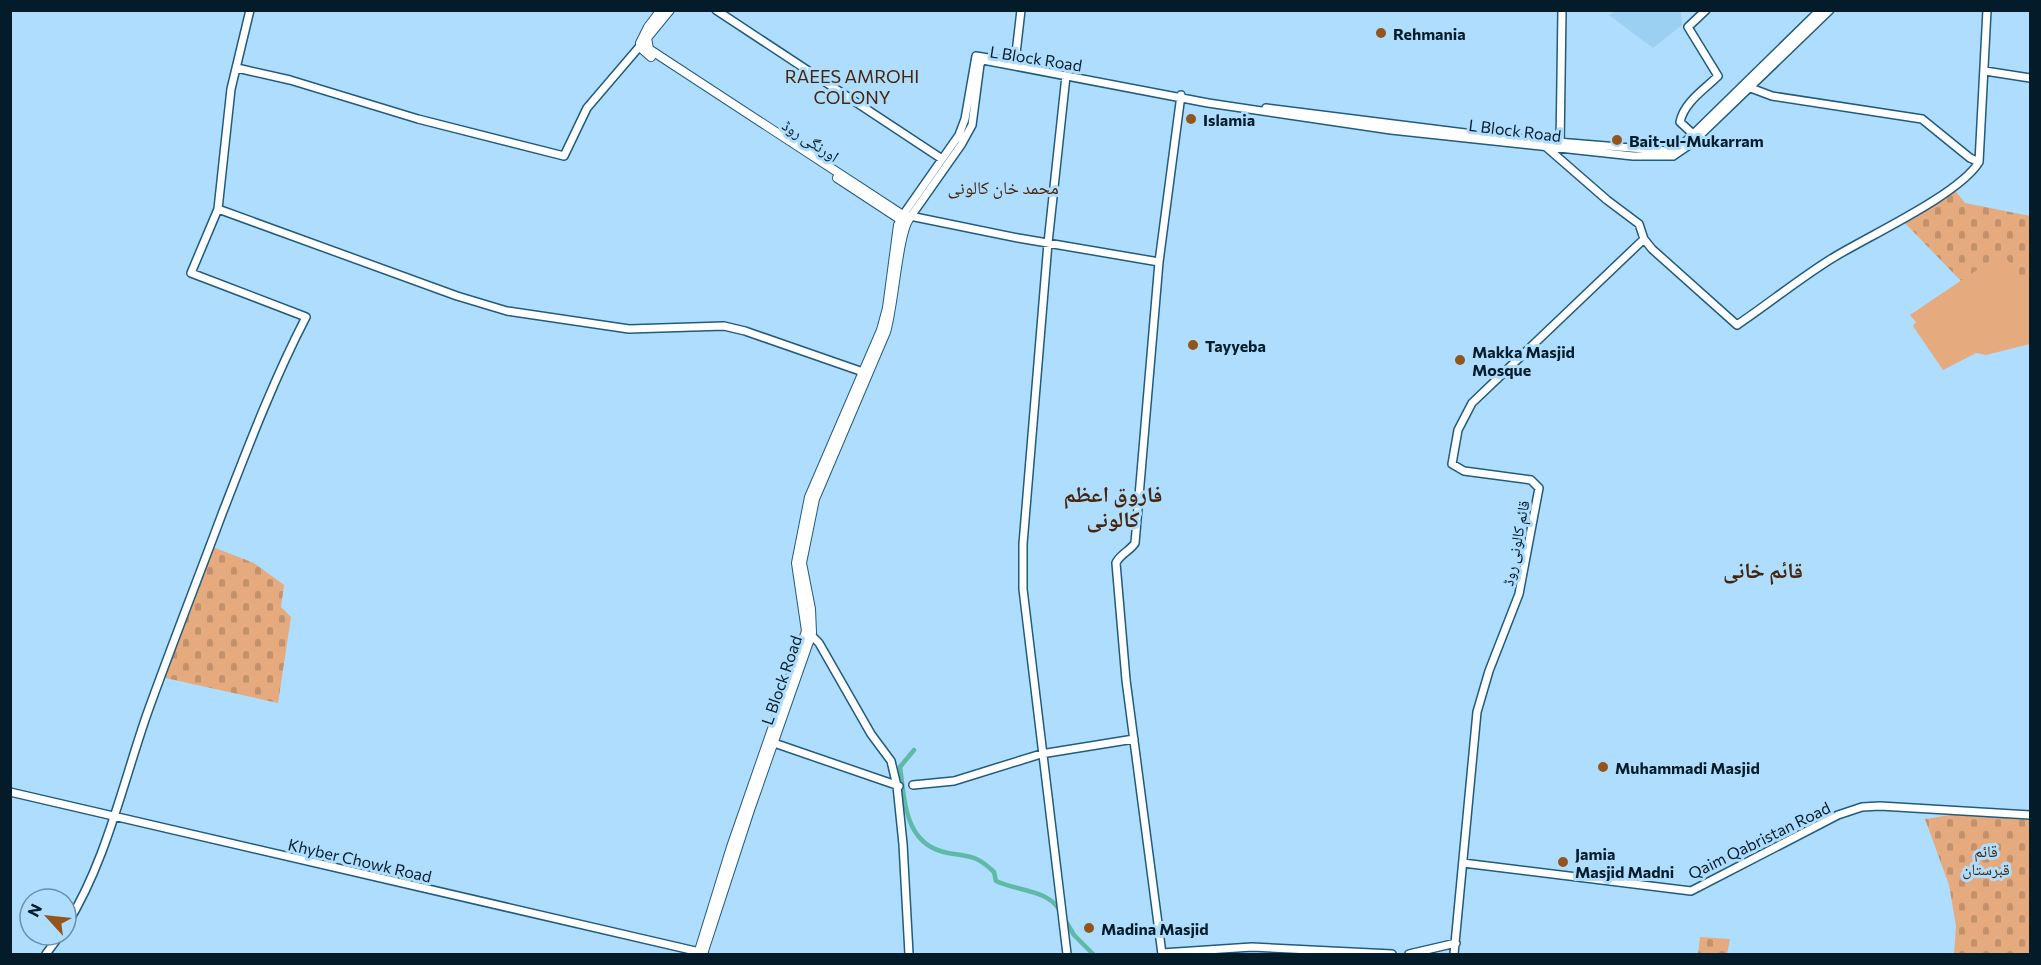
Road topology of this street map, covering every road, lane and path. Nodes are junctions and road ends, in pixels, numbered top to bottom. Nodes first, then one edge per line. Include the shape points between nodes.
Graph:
1 (250, 10) edge
2 (661, 10) edge
3 (670, 10) edge
4 (716, 10) edge
5 (1022, 10) edge
6 (1562, 10) edge
7 (1706, 10) edge
8 (1830, 10) edge
9 (1988, 10) edge
10 (1815, 12) edge
11 (640, 46) junction
12 (1015, 62) junction
13 (237, 68) junction
14 (1985, 71) junction
15 (1066, 76) junction
16 (2031, 78) edge
17 (1748, 87) junction
18 (1181, 97) junction
19 (1693, 134) junction
20 (1544, 144) junction
21 (1560, 146) junction
22 (942, 159) junction
23 (1979, 162) junction
24 (218, 209) junction
25 (906, 219) junction
26 (1644, 239) junction
27 (1048, 243) junction
28 (1159, 262) junction
29 (862, 372) junction
30 (800, 575) junction
31 (809, 632) junction
32 (1134, 739) junction
33 (774, 743) junction
34 (1041, 754) junction
35 (913, 785) dead end
36 (898, 786) junction
37 (10, 792) edge
38 (2031, 815) edge
39 (112, 816) junction
40 (1463, 863) junction
41 (78, 906) edge
42 (1456, 943) junction
43 (1252, 951) edge
44 (701, 953) edge
45 (909, 954) edge
46 (1067, 954) edge
47 (1162, 954) edge
48 (1392, 954) edge
49 (1409, 954) edge
50 (1454, 954) edge

1 - 13 street
2 - 11 main road via 642,36
3 - 25 main road, اورنگی روڈ via 647,38 649,49
4 - 22 street
5 - 12 street
6 - 21 street
7 - 19 street via 1688,27 1718,76 1686,106 1682,115 1680,122
8 - 17 street, L Block Road
9 - 14 street
10 - 19 street, L Block Road
11 - 13 street via 587,108 564,156
11 - 25 main road, اورنگی روڈ via 660,63
12 - 18 street, L Block Road
12 - 22 street, L Block Road via 976,56 963,126
13 - 24 street via 227,117
14 - 16 street
14 - 23 street
15 - 18 street, L Block Road
15 - 25 street, L Block Road via 981,61 972,125
15 - 27 street
17 - 21 street, L Block Road via 1675,155 1603,154
17 - 23 street via 1772,96 1922,119
18 - 20 street, L Block Road via 1319,121
18 - 28 street
19 - 21 street, L Block Road via 1680,147 1668,151
20 - 21 street, L Block Road
20 - 26 street via 1639,224
22 - 25 street, L Block Road
23 - 26 street via 1964,180 1832,259 1737,325
24 - 29 street via 507,311 629,329 724,326
24 - 39 street via 191,273 306,317 279,370 229,496
25 - 27 street
25 - 29 main road, L Block Road via 888,309
25 - 30 main road, L Block Road via 891,315 814,499
26 - 40 street, قائم کالونی روڈ via 1472,403 1458,430 1452,464 1464,471 1531,480 1539,488 1519,594 1489,671 1478,712
27 - 28 street
27 - 34 street via 1023,573
28 - 32 street via 1135,543 1116,563
29 - 30 main road, L Block Road via 808,497 796,559
30 - 31 main road, L Block Road
31 - 33 main road, L Block Road
31 - 36 street via 891,761
31 - 44 main road, L Block Road
32 - 34 street
32 - 47 street
33 - 36 street
33 - 44 main road, L Block Road
34 - 35 street via 954,781
34 - 46 street
36 - 45 street
37 - 39 street, Khyber Chowk Road
38 - 40 street, Qaim Qabristan Road via 1862,807 1838,815 1691,891
39 - 41 street via 102,856
39 - 44 street, Khyber Chowk Road
40 - 42 street, قائم کالونی روڈ
42 - 49 street
42 - 50 street, قائم کالونی روڈ
43 - 47 street
43 - 48 street

